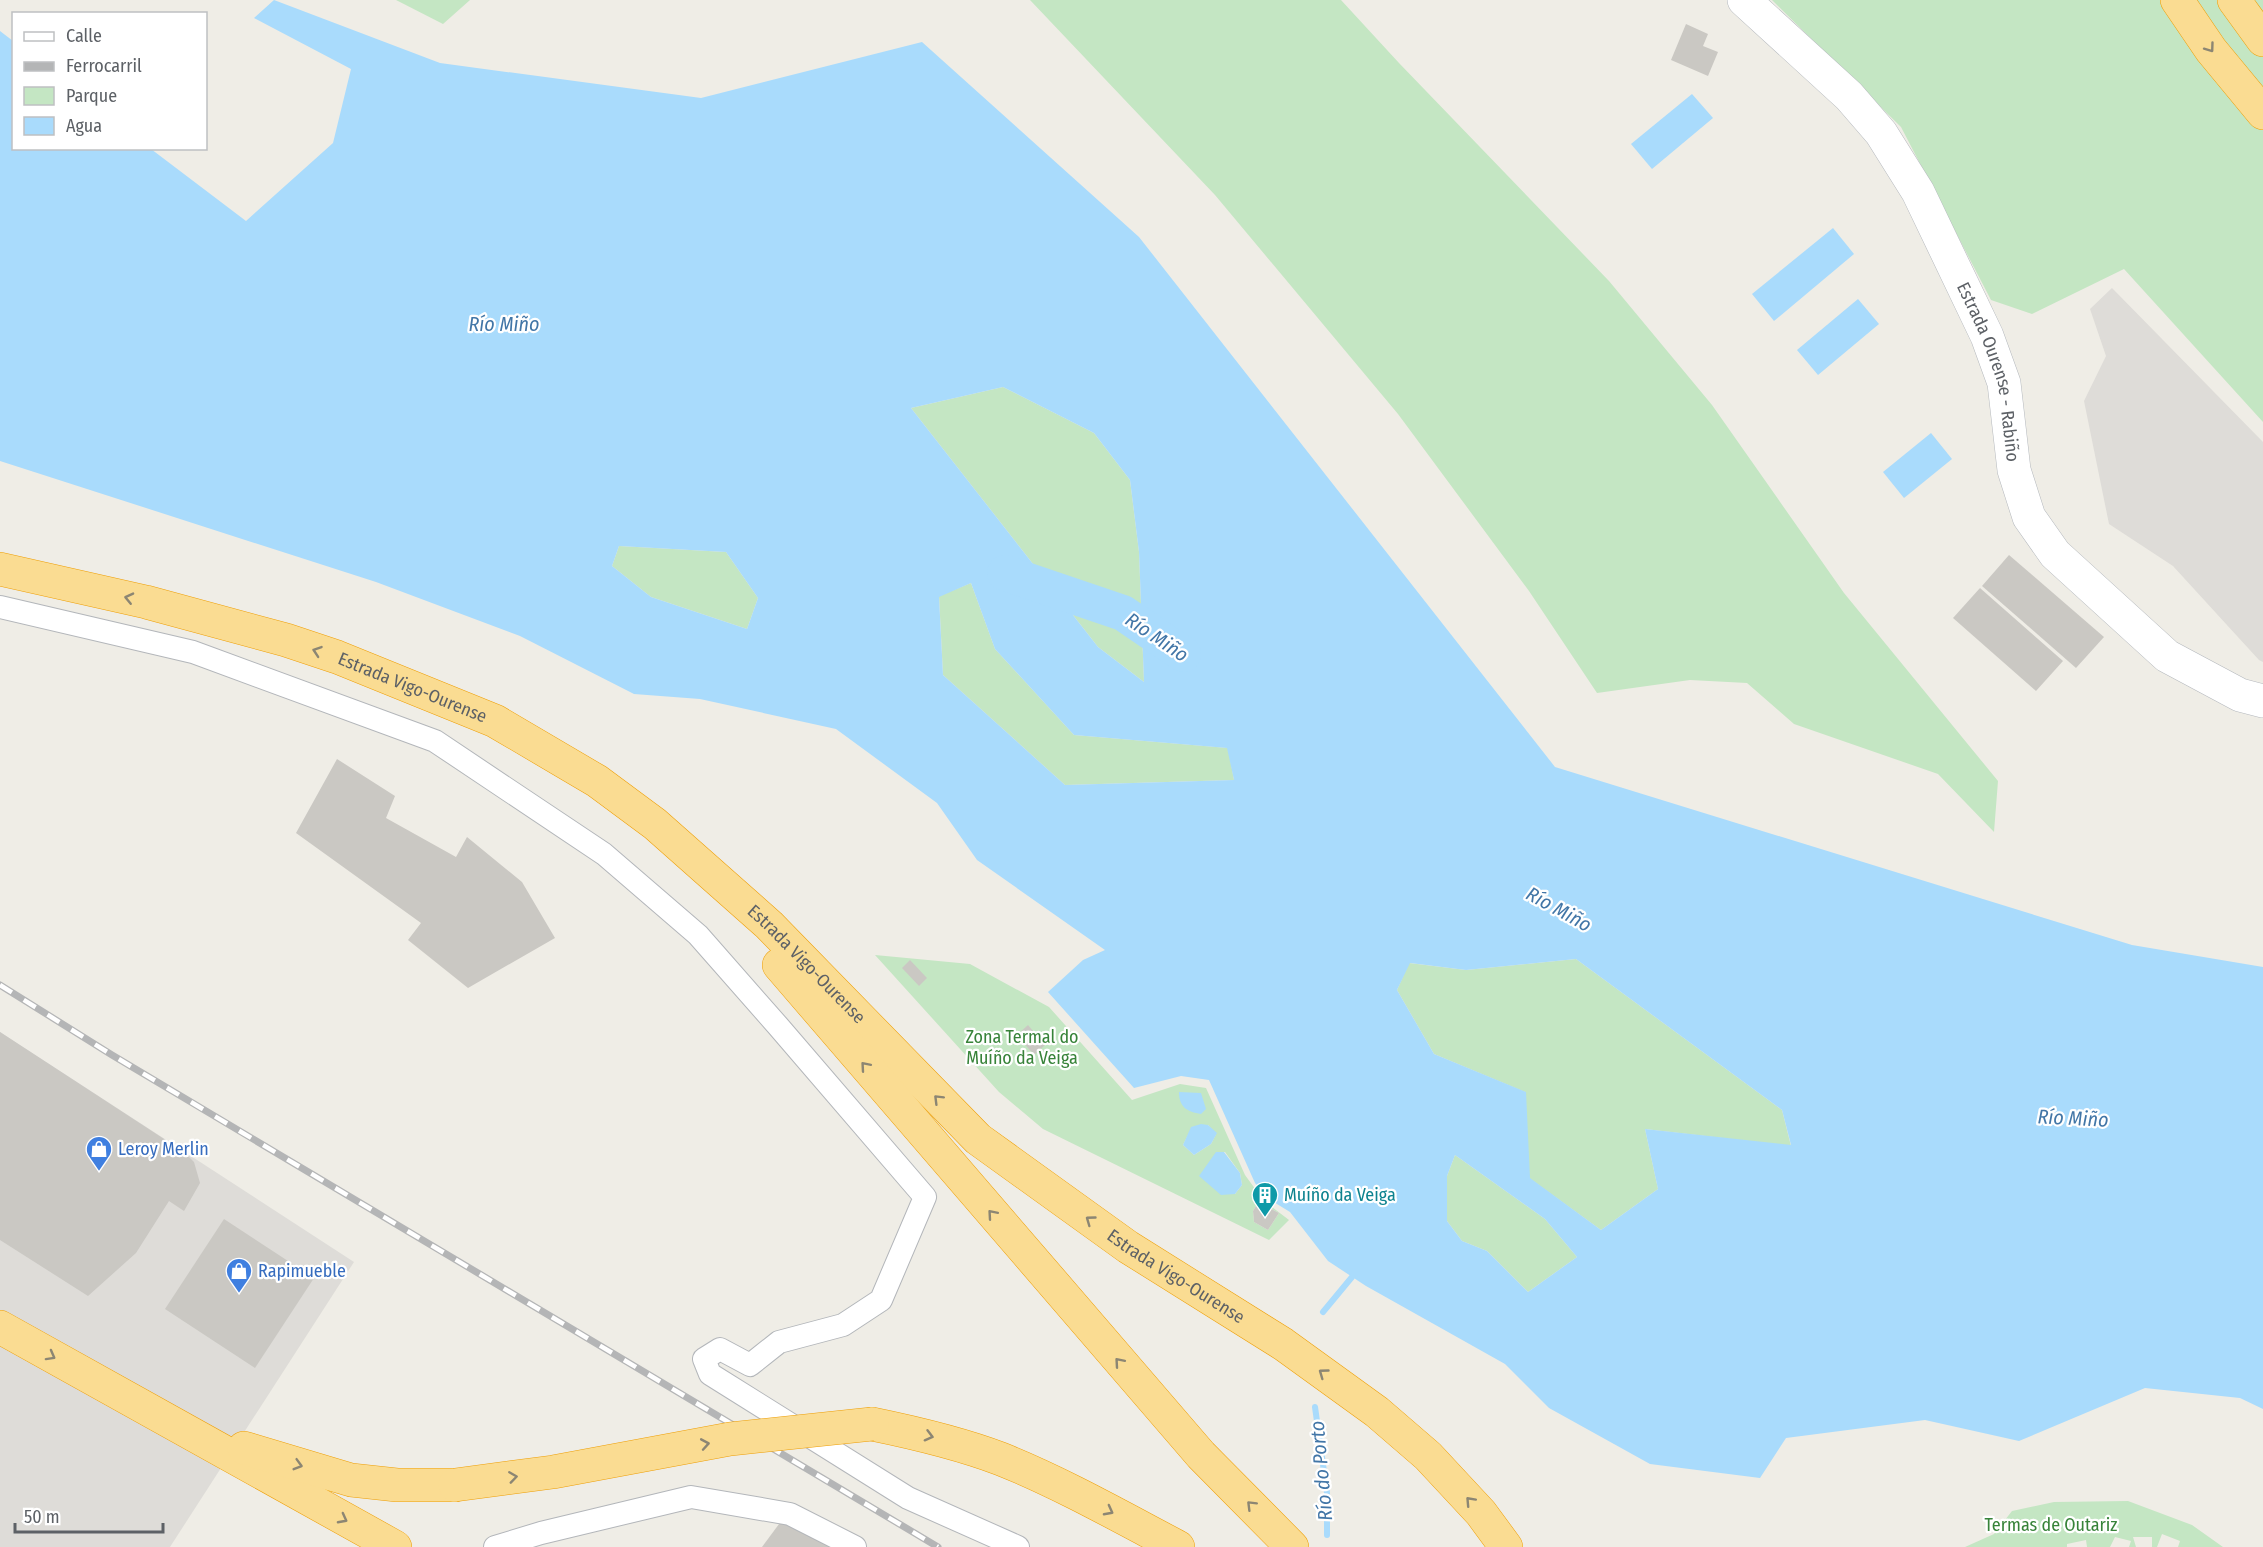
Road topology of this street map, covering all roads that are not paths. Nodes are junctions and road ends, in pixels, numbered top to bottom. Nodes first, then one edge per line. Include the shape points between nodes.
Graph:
1 (1744, 0) edge
2 (2177, 0) edge
3 (2234, 0) edge
4 (2263, 40) edge
5 (2263, 112) edge
6 (0, 569) edge
7 (0, 607) edge
8 (391, 679) junction
9 (2263, 701) edge
10 (0, 1328) edge
11 (145, 1408) junction
12 (395, 1547) edge
13 (495, 1547) edge
14 (855, 1547) edge
15 (1018, 1547) edge
16 (1178, 1547) edge
17 (1292, 1547) edge
18 (1506, 1547) edge

1 - 9 main road, Estrada Ourense - Rabiño via 1850,96 1881,133 1918,192 1987,336 2004,383 2014,471 2029,517 2055,554 2167,656 2240,695
2 -> 5 highway via 2211,50
3 - 4 highway
8 -> 6 highway, Estrada Vigo-Ourense via 286,640 146,602
7 - 15 street via 194,652 435,741 604,854 698,935 925,1197 882,1300 843,1325 779,1342 750,1365 720,1349 704,1359 710,1374 908,1498
17 -> 8 highway via 1201,1455 775,960 707,893 627,819 541,763
18 -> 8 highway, Estrada Vigo-Ourense via 1481,1513 1428,1456 1377,1412 1282,1344 1128,1247 978,1139 769,925 655,824 597,781 495,721
10 -> 11 highway
11 -> 12 highway
11 -> 16 highway, bridge via 257,1453 351,1480 397,1485 455,1485 553,1472 730,1439 872,1424 927,1435 1001,1459
13 - 14 street via 690,1497 790,1514

